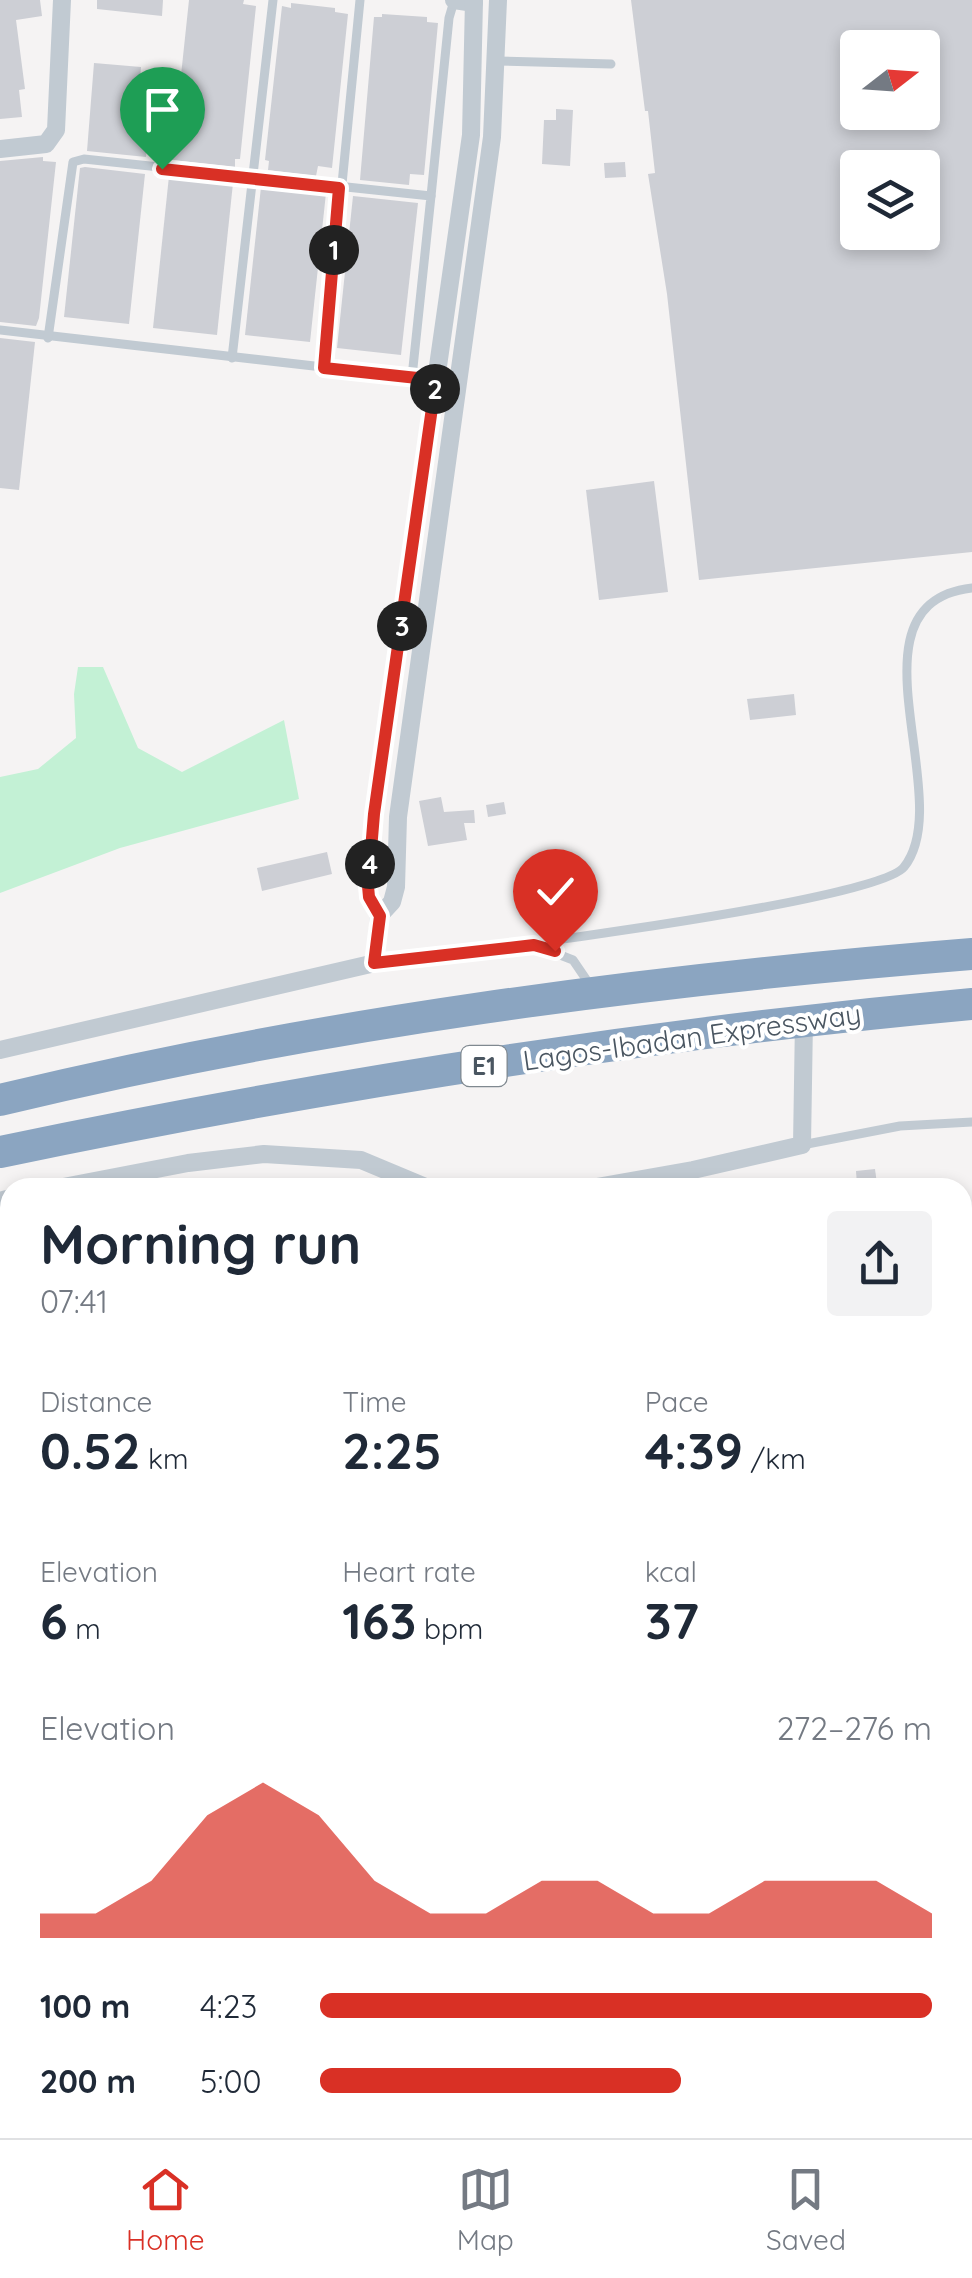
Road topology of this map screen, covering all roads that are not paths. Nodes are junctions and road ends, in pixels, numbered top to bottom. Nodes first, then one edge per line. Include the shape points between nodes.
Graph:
1 (62, 0) edge
2 (273, 0) edge
3 (360, 0) edge
4 (454, 0) edge
5 (498, 0) edge
6 (474, 1) edge
7 (497, 61) junction
8 (610, 64) dead end
9 (0, 149) edge
10 (252, 178) junction
11 (339, 188) junction
12 (431, 196) junction
13 (0, 330) edge
14 (48, 338) junction
15 (232, 358) junction
16 (324, 368) junction
17 (412, 377) junction
18 (436, 380) junction
19 (972, 588) edge
20 (380, 916) junction
21 (534, 945) junction
22 (972, 954) edge
23 (374, 963) junction
24 (594, 992) junction
25 (972, 1004) edge
26 (804, 1020) junction
27 (0, 1050) edge
28 (0, 1100) edge
29 (972, 1122) edge
30 (802, 1145) junction
31 (0, 1152) edge
32 (110, 1178) edge
33 (404, 1178) edge
34 (648, 1178) edge

1 - 9 street via 56,130 46,144
2 - 10 lane
3 - 11 lane
4 - 6 street
4 - 12 lane
5 - 7 street
6 - 18 street via 471,135
7 - 8 lane
7 - 20 street via 492,138 398,816 396,888
10 - 11 lane
10 - 14 lane via 73,162
10 - 15 lane
11 - 12 lane
11 - 16 lane
12 - 17 lane
13 - 14 lane
14 - 15 lane
15 - 16 lane
16 - 17 lane
17 - 18 lane
18 - 20 street via 374,814 368,886
19 - 21 lane via 934,600 912,628 908,694 917,836 903,869 863,886
20 - 23 street
21 - 23 lane
21 - 24 lane via 573,960
22 - 24 highway, Lagos-Ibadan Expressway / E1
23 - 27 street
24 - 28 highway, Lagos-Ibadan Expressway / E1 via 372,1025
25 - 26 highway, Lagos-Ibadan Expressway / E1
26 - 30 street
26 - 31 highway, Lagos-Ibadan Expressway / E1 via 342,1086
29 - 30 lane via 900,1126
30 - 34 street
32 - 33 street via 264,1154 361,1160

